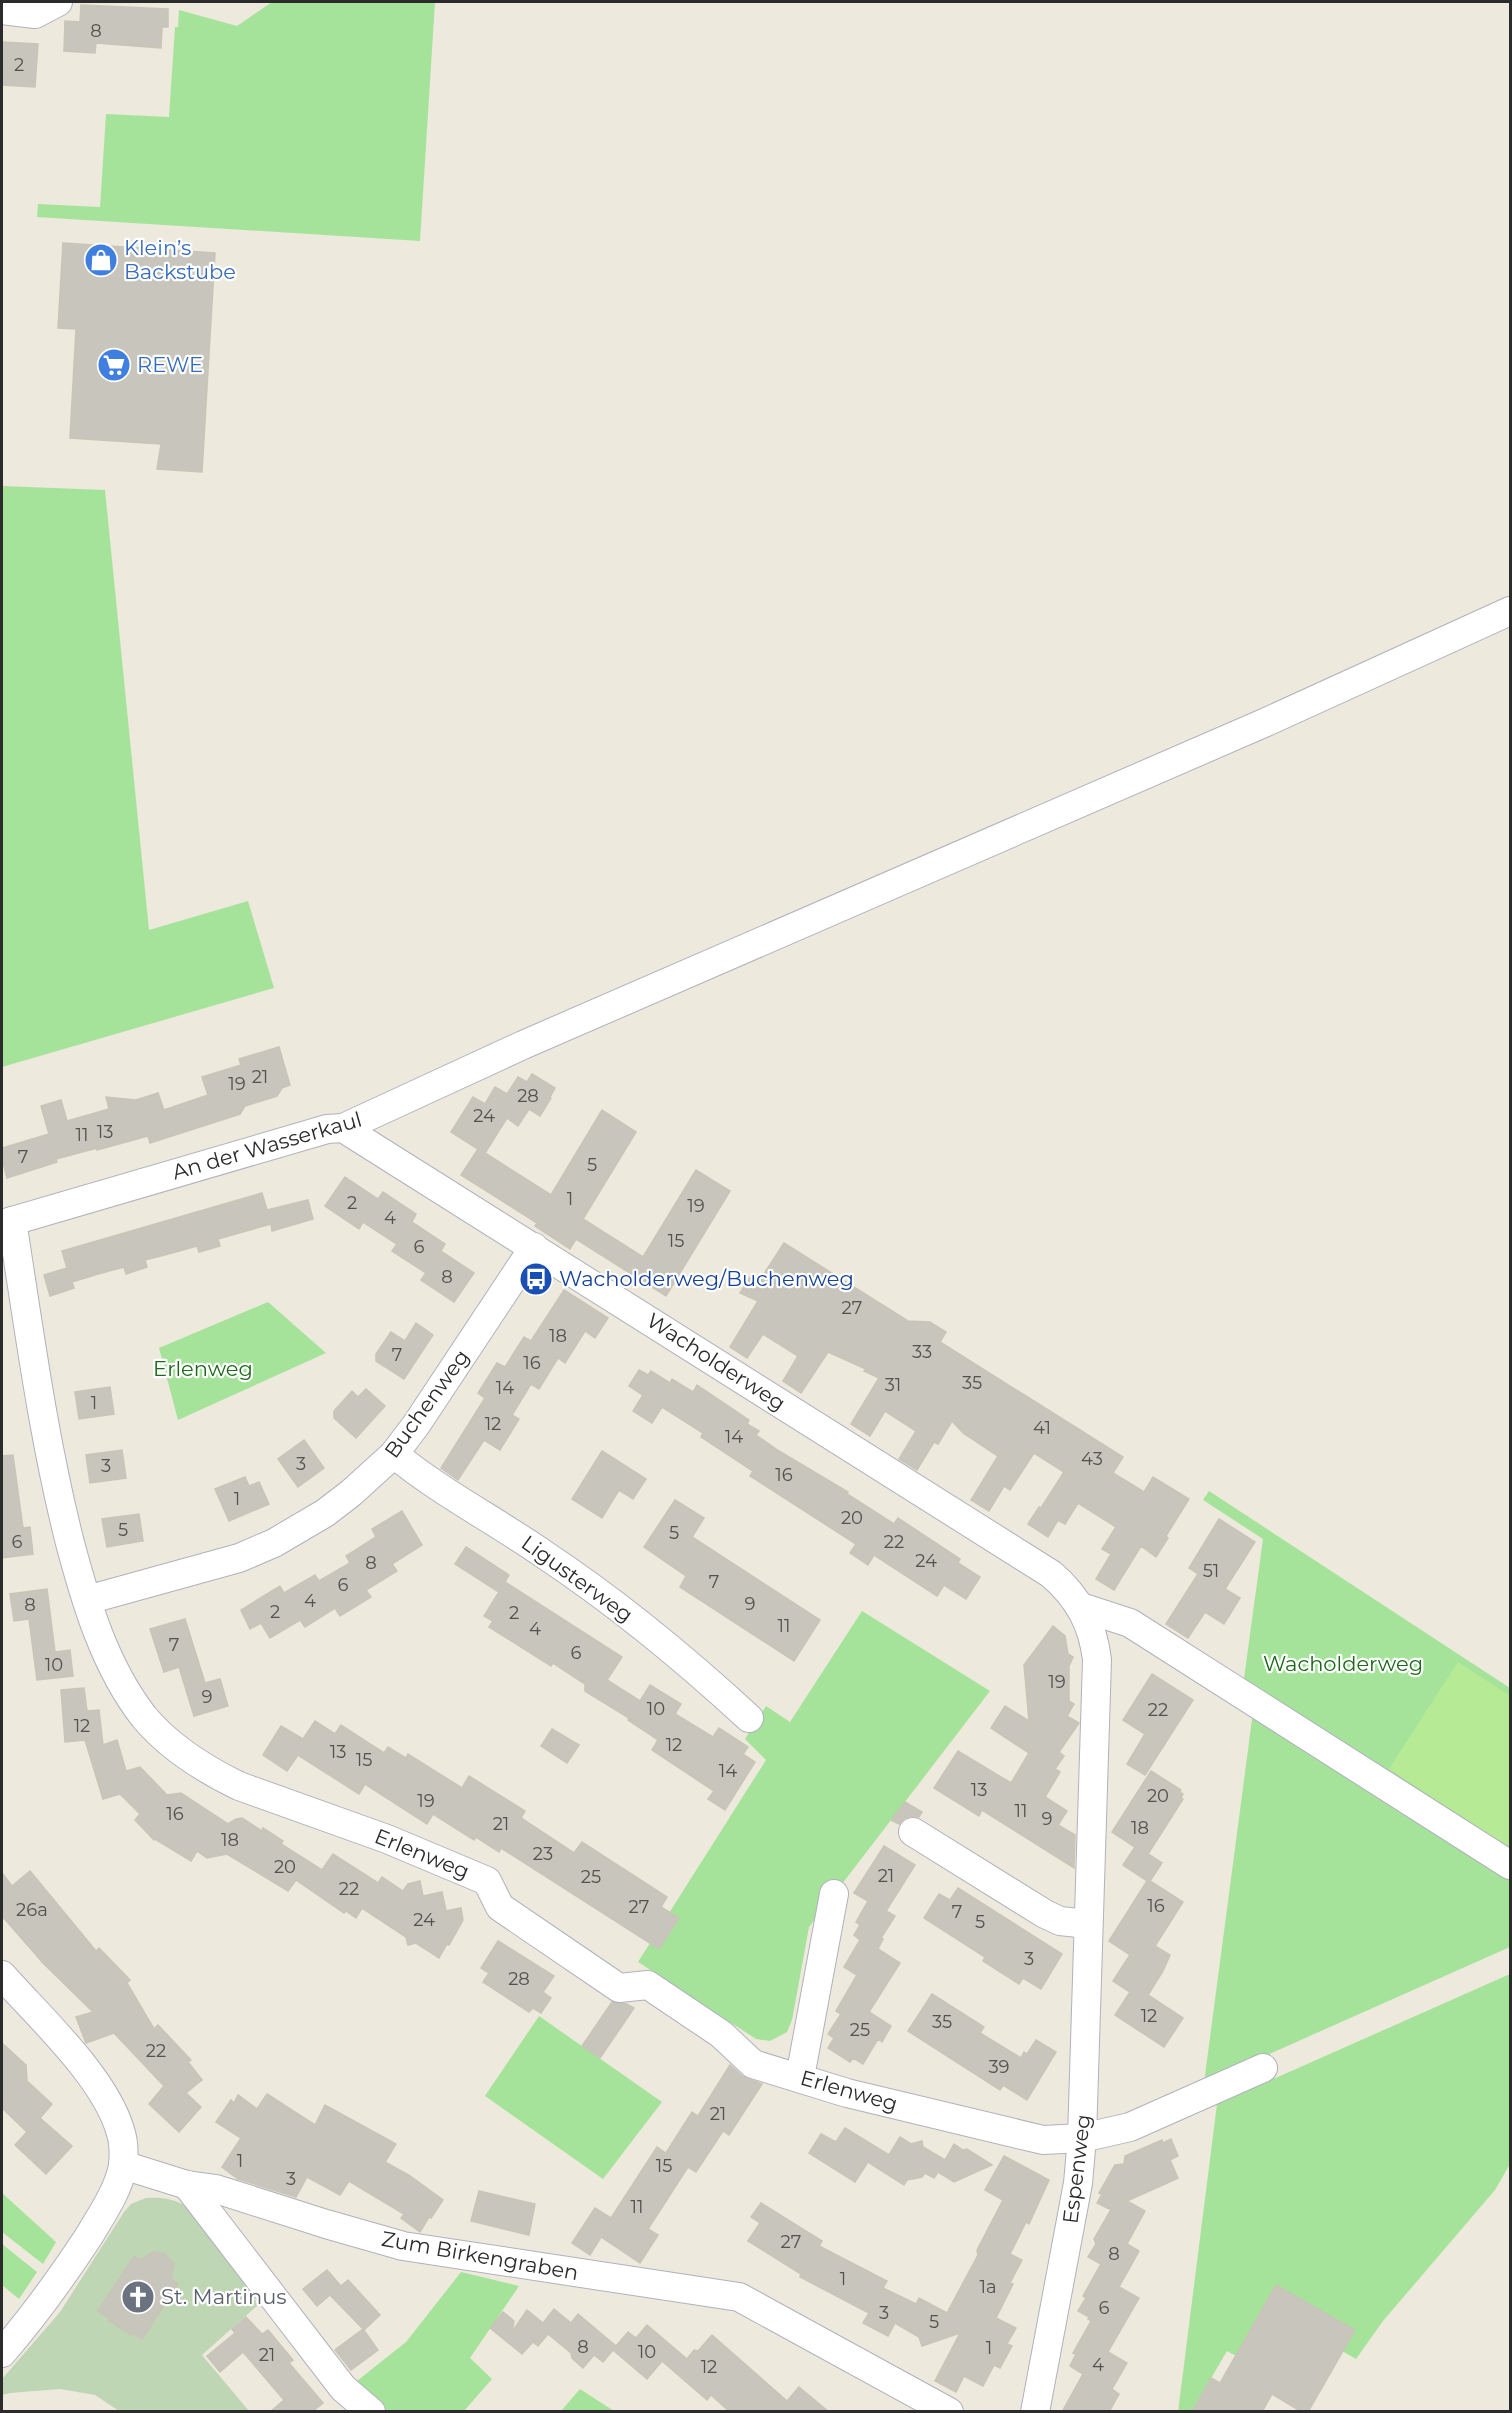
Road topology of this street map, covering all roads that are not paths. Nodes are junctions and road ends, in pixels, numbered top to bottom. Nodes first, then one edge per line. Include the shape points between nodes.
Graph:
1 (58, 2) edge
2 (2, 10) edge
3 (1510, 611) edge
4 (344, 1128) junction
5 (7, 1223) edge
6 (534, 1247) junction
7 (394, 1454) junction
8 (87, 1600) junction
9 (1081, 1607) junction
10 (749, 1718) dead end
11 (913, 1832) dead end
12 (1510, 1865) edge
13 (834, 1894) dead end
14 (1088, 1924) junction
15 (2, 1975) edge
16 (1263, 2068) dead end
17 (800, 2077) junction
18 (1082, 2138) junction
19 (123, 2165) junction
20 (187, 2186) junction
21 (2, 2353) edge
22 (341, 2400) edge
23 (371, 2412) edge
24 (949, 2412) edge
25 (1035, 2412) edge

1 - 2 street via 35,14
3 - 4 street, An der Wasserkaul
4 - 5 street, An der Wasserkaul via 327,1129
4 - 6 street, Wacholderweg
5 - 8 street, Erlenweg via 53,1473
6 - 7 street, Buchenweg
6 - 9 street, Wacholderweg via 1051,1574 1068,1588
7 - 8 street, Buchenweg via 334,1506 274,1543 239,1558
7 - 10 street, Ligusterweg via 423,1479 503,1527 605,1597
8 - 17 street, Erlenweg via 124,1687 146,1719 179,1750 239,1786 387,1839 487,1881 500,1907 619,1988 648,1985 721,2034 753,2064
9 - 12 street via 1130,1623
9 - 14 street, Espenweg via 1095,1641 1097,1660
11 - 14 street via 1045,1914 1060,1921
13 - 17 street
14 - 18 street, Espenweg
15 - 19 street via 80,2063 108,2102 121,2132
16 - 18 street, Erlenweg via 1130,2127
17 - 18 street, Erlenweg via 847,2093 1043,2140
18 - 25 street, Espenweg via 1078,2183
19 - 20 street, Zum Birkengraben
19 - 21 street via 106,2207 59,2283
20 - 22 street
20 - 24 street, Zum Birkengraben via 216,2189 404,2246 739,2297
22 - 23 street

